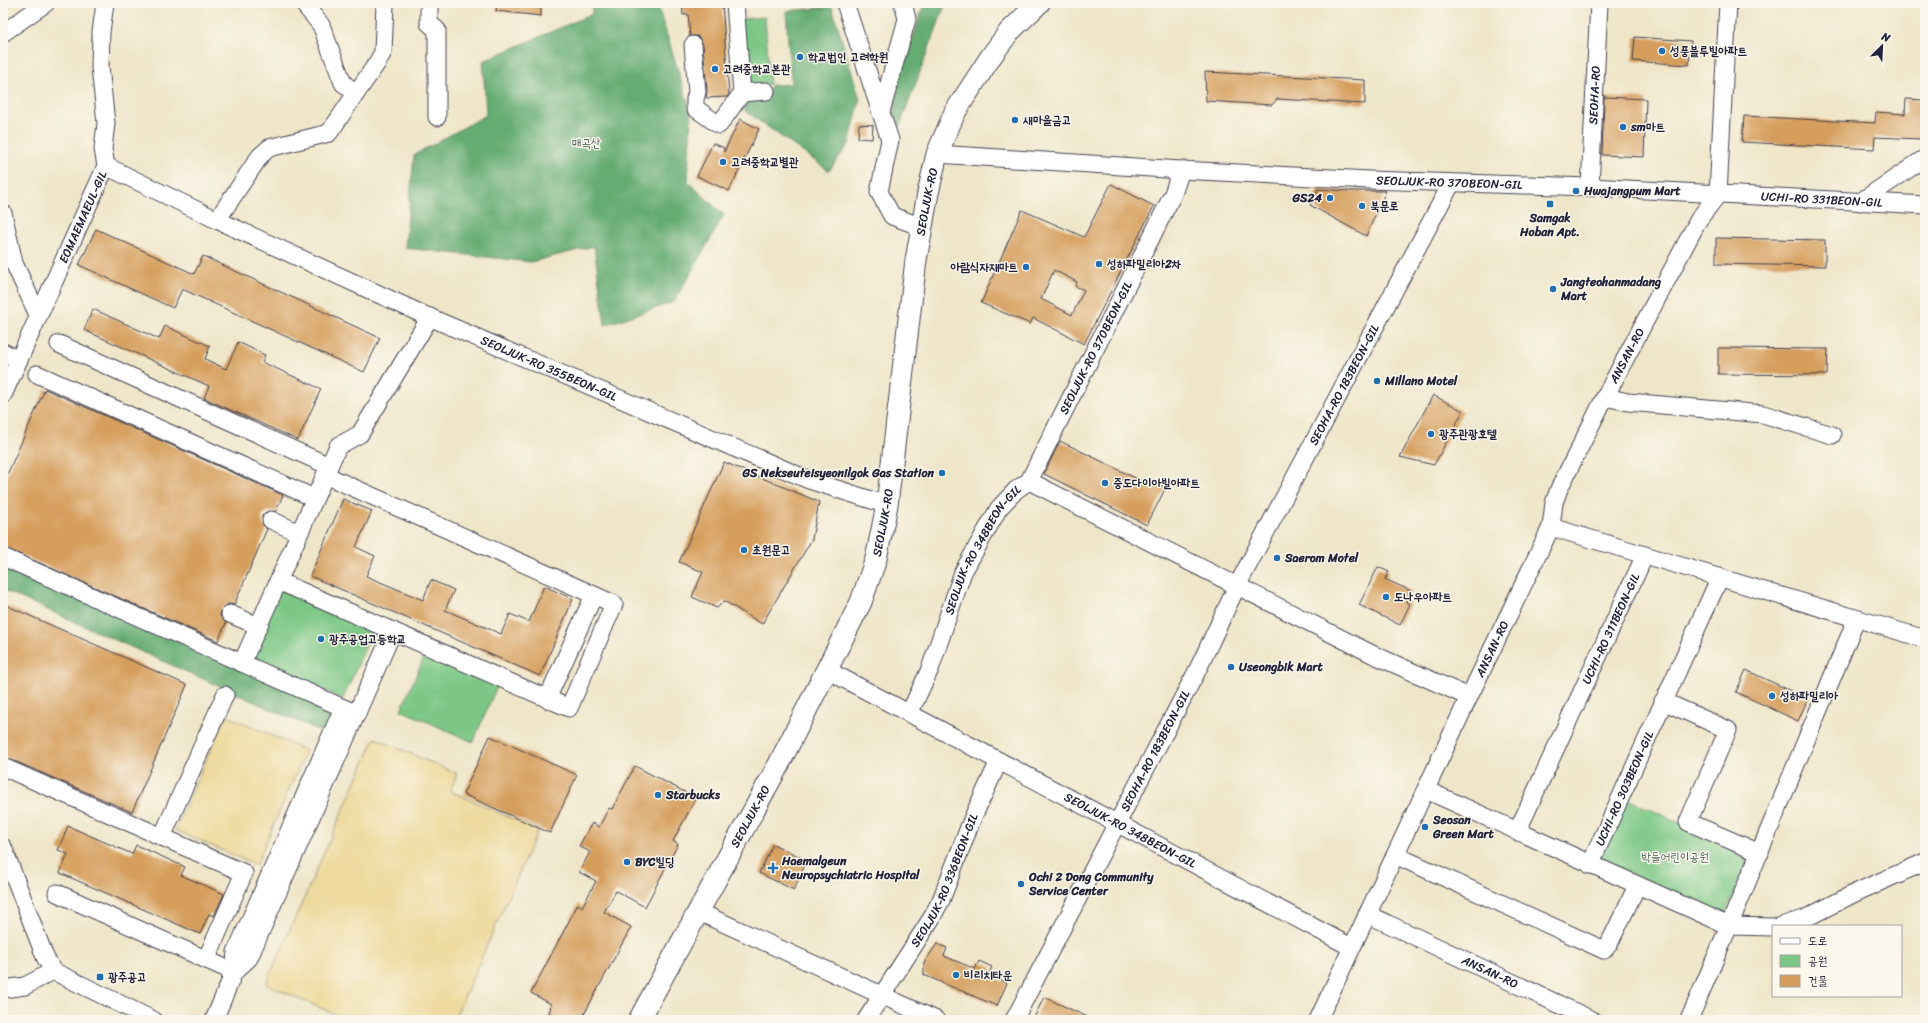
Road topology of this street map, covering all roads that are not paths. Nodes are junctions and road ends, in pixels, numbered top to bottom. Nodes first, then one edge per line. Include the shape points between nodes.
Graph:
1 (46, 3) edge
2 (105, 3) edge
3 (303, 3) edge
4 (385, 3) edge
5 (429, 3) edge
6 (735, 3) edge
7 (845, 3) edge
8 (903, 3) edge
9 (1039, 3) edge
10 (1599, 3) edge
11 (1728, 3) edge
12 (3, 33) edge
13 (692, 45) dead end
14 (766, 91) dead end
15 (356, 93) junction
16 (742, 93) junction
17 (881, 112) junction
18 (437, 116) dead end
19 (937, 154) junction
20 (1925, 158) edge
21 (106, 166) junction
22 (1180, 170) junction
23 (1451, 184) junction
24 (1590, 187) junction
25 (1718, 194) junction
26 (1860, 202) junction
27 (1925, 205) edge
28 (3, 213) edge
29 (217, 220) junction
30 (922, 227) junction
31 (38, 315) junction
32 (430, 318) junction
33 (59, 344) dead end
34 (3, 352) edge
35 (18, 360) junction
36 (38, 374) dead end
37 (3, 395) edge
38 (1605, 397) junction
39 (1832, 435) dead end
40 (327, 471) junction
41 (1029, 481) junction
42 (314, 498) junction
43 (887, 504) junction
44 (271, 520) dead end
45 (1551, 527) junction
46 (299, 533) junction
47 (1645, 555) junction
48 (3, 557) edge
49 (1720, 577) junction
50 (278, 581) junction
51 (1237, 586) junction
52 (594, 595) junction
53 (230, 614) dead end
54 (1856, 620) junction
55 (258, 626) junction
56 (393, 631) junction
57 (1925, 639) edge
58 (242, 663) junction
59 (827, 670) junction
60 (225, 695) dead end
61 (1469, 697) junction
62 (547, 699) junction
63 (1661, 706) junction
64 (350, 711) junction
65 (909, 714) junction
66 (998, 760) junction
67 (3, 767) edge
68 (1426, 790) junction
69 (1117, 823) junction
70 (1517, 832) junction
71 (162, 837) junction
72 (3, 847) edge
73 (1760, 853) junction
74 (1395, 855) junction
75 (1925, 862) edge
76 (1590, 865) junction
77 (1638, 886) junction
78 (57, 893) dead end
79 (699, 912) junction
80 (1367, 914) junction
81 (1784, 925) edge
82 (1729, 926) junction
83 (1772, 927) edge
84 (1352, 947) junction
85 (206, 960) junction
86 (53, 971) junction
87 (234, 972) junction
88 (3, 989) edge
89 (882, 996) junction
90 (153, 1020) edge
91 (214, 1020) edge
92 (639, 1020) edge
93 (866, 1020) edge
94 (936, 1020) edge
95 (1014, 1020) edge
96 (1318, 1020) edge
97 (1592, 1020) edge
98 (1689, 1020) edge

1 - 12 street
2 - 21 street, EOMAEMAEUL-GIL via 100,67 106,123 103,149
3 - 15 street via 321,25 343,82
4 - 15 street via 382,52
5 - 18 street via 429,23 437,30
6 - 16 street
7 - 17 street
8 - 17 street via 907,19
9 - 19 main road, SEOLJUK-RO via 1009,32 992,55 955,112
10 - 24 street, SEOHA-RO
11 - 25 street
13 - 16 street via 697,92 695,108 719,125
14 - 16 street
15 - 29 street via 329,133 269,148 260,156
17 - 30 street via 890,140 878,192 892,216
19 - 22 street, SEOLJUK-RO 370BEON-GIL
19 - 30 main road, SEOLJUK-RO
20 - 26 street
21 - 29 street, SEOLJUK-RO 355BEON-GIL
21 - 31 street, EOMAEMAEUL-GIL
22 - 23 street, SEOLJUK-RO 370BEON-GIL
22 - 41 street, SEOLJUK-RO 370BEON-GIL via 1173,194
23 - 24 street, SEOLJUK-RO 370BEON-GIL
23 - 51 street, SEOHA-RO 183BEON-GIL
24 - 25 street, SEOLJUK-RO 370BEON-GIL
25 - 26 street, UCHI-RO 331BEON-GIL
25 - 38 street, ANSAN-RO via 1699,219
26 - 27 street, UCHI-RO 331BEON-GIL
28 - 31 street via 14,263
29 - 32 street, SEOLJUK-RO 355BEON-GIL
30 - 43 main road, SEOLJUK-RO via 910,302
31 - 35 street, EOMAEMAEUL-GIL
32 - 40 street via 360,434 338,446
32 - 43 street, SEOLJUK-RO 355BEON-GIL via 809,480
33 - 40 street
34 - 35 street
35 - 37 street, EOMAEMAEUL-GIL
36 - 42 street
38 - 39 street via 1628,402 1763,414
38 - 45 street, ANSAN-RO via 1559,489 1554,503
40 - 42 street
40 - 52 street
41 - 51 street
41 - 65 street, SEOLJUK-RO 348BEON-GIL via 1016,490 999,508 963,572 930,669
42 - 46 street
43 - 59 main road, SEOLJUK-RO via 869,582
44 - 46 street
45 - 47 street
45 - 61 street, ANSAN-RO
46 - 50 street
47 - 49 street
47 - 70 street, UCHI-RO 311BEON-GIL
48 - 58 street
49 - 54 street
49 - 63 street
50 - 55 street
50 - 56 street
51 - 61 street via 1372,654
51 - 69 street, SEOHA-RO 183BEON-GIL via 1197,671
52 - 62 street
52 - 62 street via 614,604 569,708
53 - 55 street
54 - 57 street
54 - 73 street
55 - 58 street
56 - 62 street
56 - 64 street
58 - 64 street
59 - 65 street, SEOLJUK-RO 348BEON-GIL
59 - 79 main road, SEOLJUK-RO
60 - 71 street
61 - 68 street, ANSAN-RO
63 - 73 street via 1728,730 1688,822
63 - 76 street, UCHI-RO 303BEON-GIL
64 - 87 street via 249,958
65 - 66 street, SEOLJUK-RO 348BEON-GIL
66 - 69 street, SEOLJUK-RO 348BEON-GIL
66 - 89 street, SEOLJUK-RO 336BEON-GIL via 940,900
67 - 71 street
68 - 70 street
68 - 74 street, ANSAN-RO
69 - 84 street, SEOLJUK-RO 348BEON-GIL
69 - 95 street, SEOHA-RO 183BEON-GIL
70 - 76 street
71 - 85 street via 244,873
72 - 86 street via 45,957
73 - 82 street
74 - 77 street via 1604,950
74 - 80 street, ANSAN-RO
75 - 81 street via 1804,919
76 - 77 street
77 - 82 street
78 - 85 street
79 - 89 street
79 - 92 main road, SEOLJUK-RO
80 - 84 street, ANSAN-RO
80 - 97 street, ANSAN-RO
82 - 83 street
82 - 98 street
84 - 96 street, ANSAN-RO
85 - 87 street
86 - 88 street via 24,986
86 - 90 street
87 - 91 street
89 - 93 street, SEOLJUK-RO 336BEON-GIL
89 - 94 street

